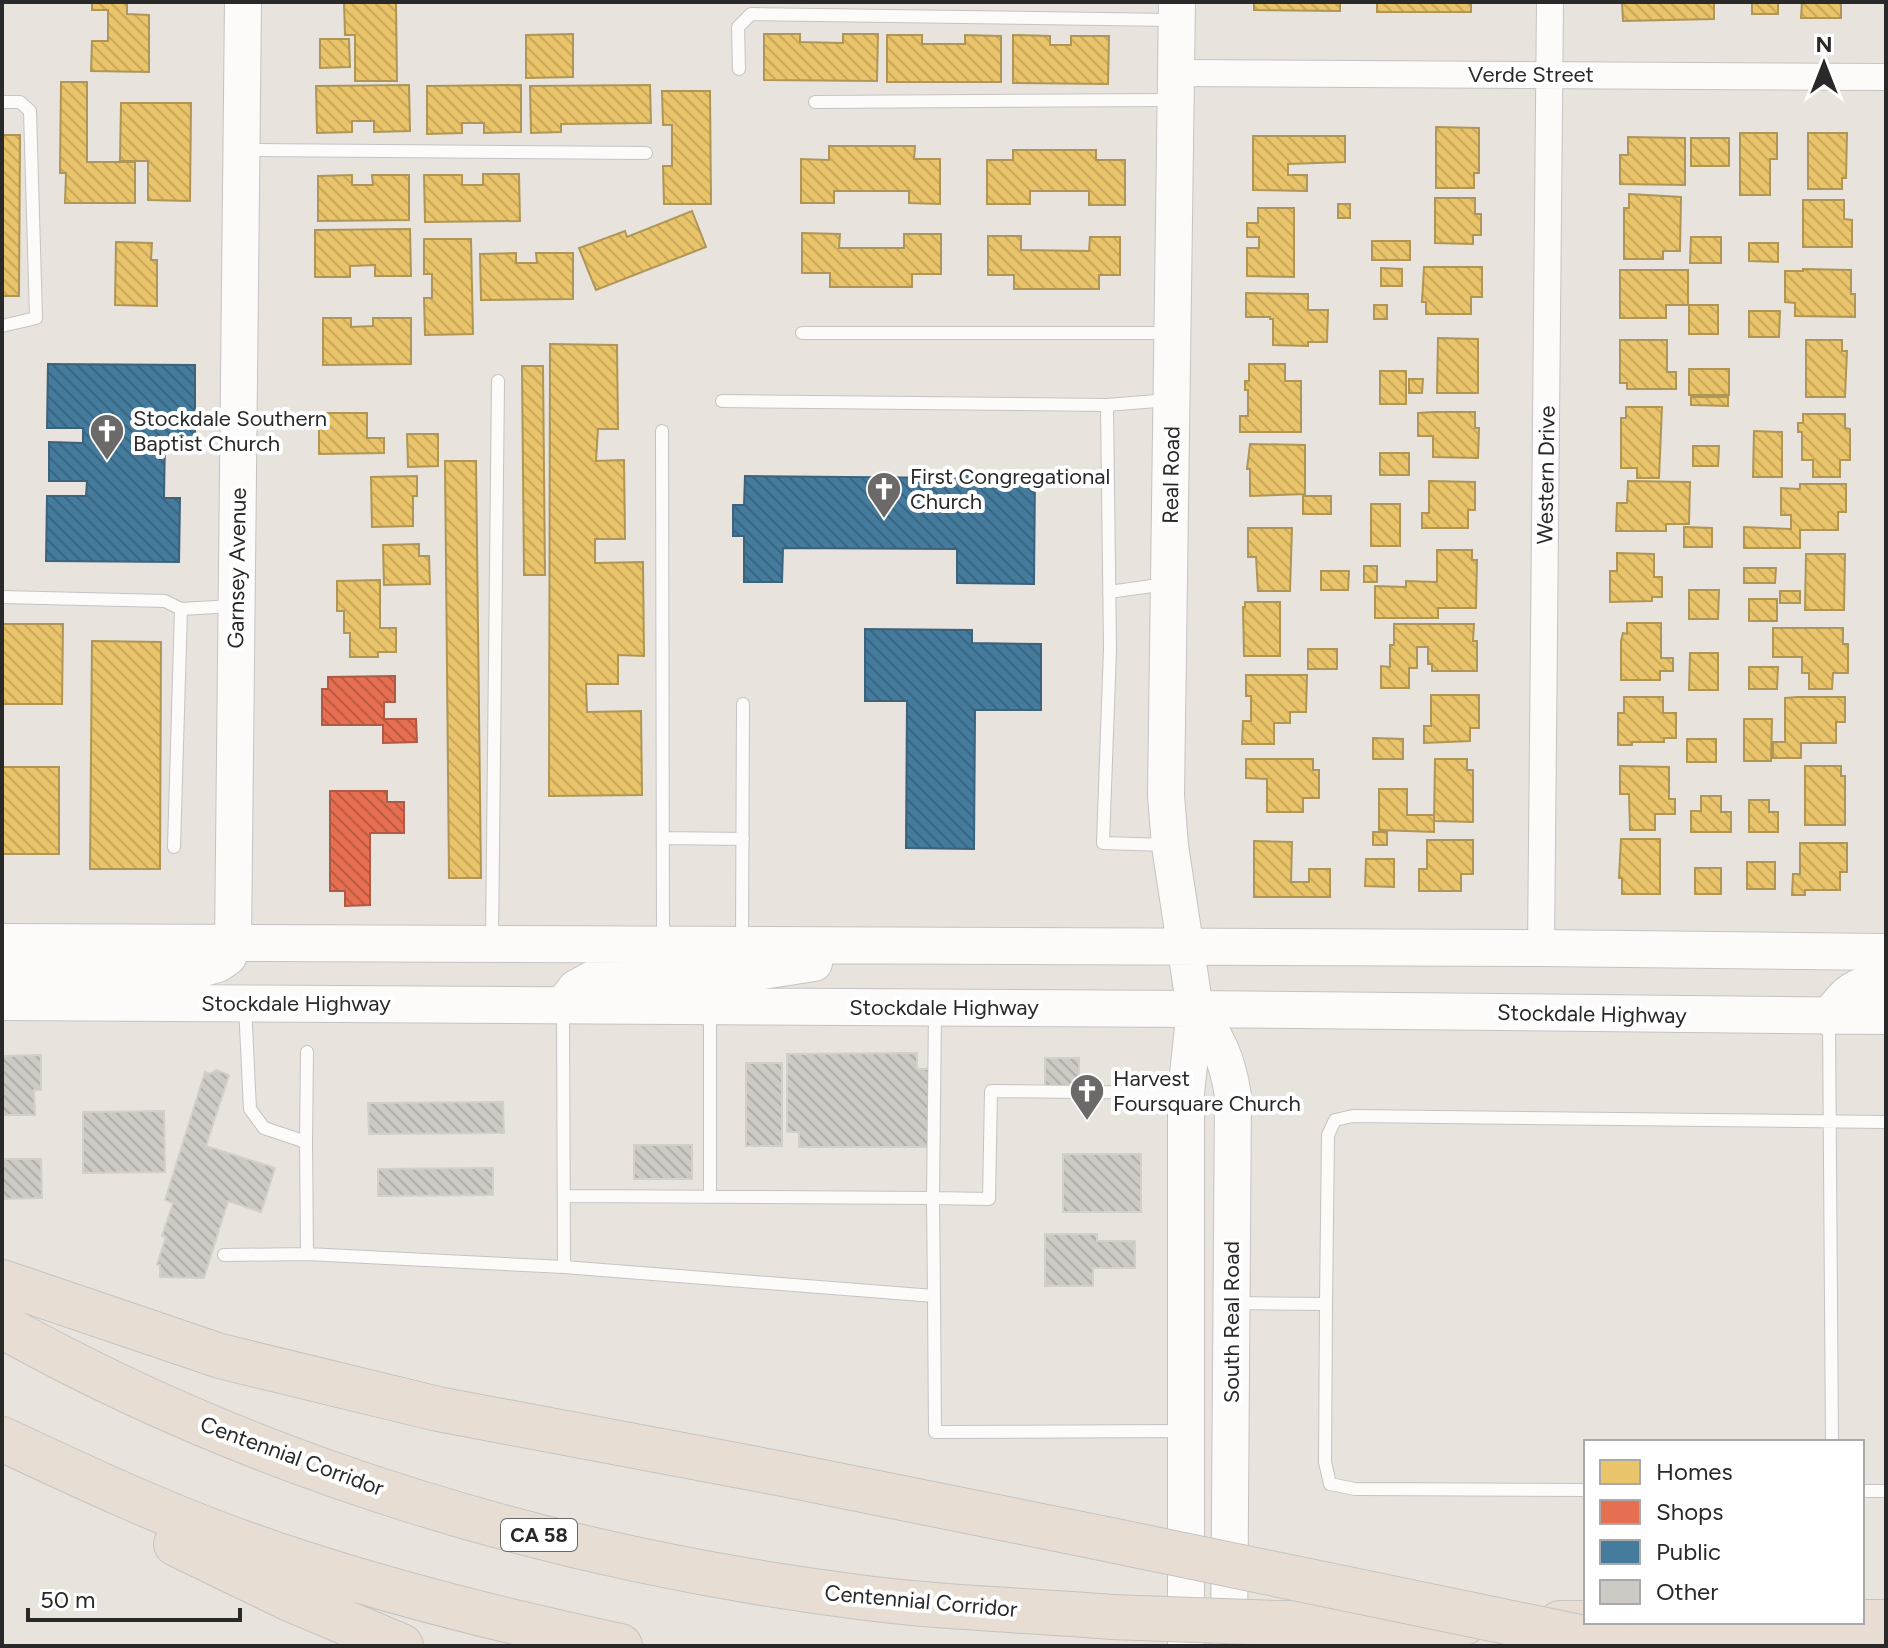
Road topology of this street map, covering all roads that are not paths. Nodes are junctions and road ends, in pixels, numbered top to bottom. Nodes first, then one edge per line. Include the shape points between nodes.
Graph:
1 (243, 2) edge
2 (1550, 2) edge
3 (1177, 11) edge
4 (739, 69) dead end
5 (1549, 74) junction
6 (1886, 77) edge
7 (1176, 86) junction
8 (2, 102) edge
9 (815, 102) dead end
10 (241, 150) junction
11 (646, 153) dead end
12 (2, 326) edge
13 (802, 333) dead end
14 (1173, 333) junction
15 (498, 381) dead end
16 (1172, 399) junction
17 (722, 401) dead end
18 (1107, 405) junction
19 (662, 431) dead end
20 (1169, 584) junction
21 (1109, 592) junction
22 (2, 597) edge
23 (236, 606) junction
24 (181, 609) junction
25 (743, 704) dead end
26 (663, 838) junction
27 (743, 839) junction
28 (1170, 846) junction
29 (174, 847) dead end
30 (2, 942) edge
31 (233, 943) junction
32 (492, 944) junction
33 (663, 944) junction
34 (885, 945) junction
35 (742, 946) junction
36 (1186, 946) junction
37 (1541, 948) junction
38 (1886, 952) edge
39 (2, 977) edge
40 (1886, 981) edge
41 (2, 1002) edge
42 (245, 1003) junction
43 (563, 1005) junction
44 (710, 1006) junction
45 (935, 1007) junction
46 (1195, 1009) junction
47 (1886, 1016) edge
48 (1829, 1017) junction
49 (307, 1052) dead end
50 (1186, 1093) junction
51 (1829, 1122) junction
52 (1886, 1122) edge
53 (306, 1142) junction
54 (564, 1196) junction
55 (710, 1197) junction
56 (933, 1198) junction
57 (307, 1254) junction
58 (224, 1255) dead end
59 (564, 1267) junction
60 (2, 1282) edge
61 (934, 1296) junction
62 (1231, 1303) junction
63 (1326, 1304) junction
64 (2, 1326) edge
65 (1186, 1431) junction
66 (2, 1439) edge
67 (1832, 1440) edge
68 (2, 1448) edge
69 (1584, 1490) edge
70 (1864, 1491) edge
71 (1886, 1491) edge
72 (1584, 1622) edge
73 (1864, 1622) edge
74 (1886, 1622) edge
75 (401, 1646) edge
76 (620, 1646) edge
77 (1186, 1646) edge
78 (1229, 1646) edge
79 (1623, 1646) edge

1 - 10 main road, Garnsey Avenue
2 - 5 street, Western Drive
3 - 4 lane via 751,14 738,27
3 - 7 main road, Real Road
5 - 6 street, Verde Street
5 - 7 street, Verde Street
5 - 37 street, Western Drive
7 - 9 lane
7 - 14 main road, Real Road
8 - 12 lane via 20,102 30,111 36,318
10 - 11 lane
10 - 23 main road, Garnsey Avenue
13 - 14 lane
14 - 16 main road, Real Road
15 - 32 lane
16 - 18 lane
16 - 20 main road, Real Road
17 - 18 lane
18 - 21 lane
19 - 26 lane
20 - 21 lane
20 - 28 main road, Real Road
21 - 28 lane via 1103,843
22 - 24 lane via 165,601
23 - 24 lane
23 - 31 main road, Garnsey Avenue
24 - 29 lane
25 - 27 lane
26 - 27 lane
26 - 33 lane
27 - 35 lane
28 - 36 main road, Real Road
30 - 31 main road
31 - 32 main road
31 - 39 main road via 228,957 218,964 192,971
32 - 33 main road
33 - 35 main road
34 - 35 main road
34 - 36 main road
34 - 43 main road via 743,974 595,978 576,988
36 - 37 main road
36 - 46 main road, South Real Road
37 - 38 main road
40 - 48 main road via 1852,989
41 - 42 main road, Stockdale Highway
42 - 43 main road, Stockdale Highway
42 - 53 lane via 250,1109 264,1128
43 - 44 main road, Stockdale Highway
43 - 54 lane
44 - 45 main road, Stockdale Highway
44 - 55 lane
45 - 46 main road, Stockdale Highway
45 - 56 lane
46 - 48 main road, Stockdale Highway
46 - 50 main road, South Real Road
46 - 62 main road, South Real Road via 1222,1049 1233,1096
47 - 48 main road, Stockdale Highway
48 - 51 lane
49 - 53 lane
50 - 56 lane via 991,1091 989,1199
50 - 65 main road, South Real Road
51 - 52 lane
51 - 63 lane via 1353,1116 1335,1120 1328,1135
51 - 67 lane
53 - 57 lane
54 - 55 lane
54 - 59 lane
55 - 56 lane
56 - 61 lane
57 - 58 lane
57 - 59 lane
59 - 61 lane
60 - 79 highway, bridge via 220,1356 438,1409 813,1479
61 - 65 lane via 935,1432
62 - 63 lane
62 - 78 main road, South Real Road
63 - 69 lane via 1325,1462 1330,1484 1355,1489
64 - 72 highway, Centennial Corridor / CA 58, bridge via 129,1391 310,1465 526,1532 674,1567 855,1597 1111,1617 1278,1623
65 - 77 main road, South Real Road
66 - 76 highway via 163,1512 333,1573 529,1627
68 - 75 highway via 194,1554
70 - 71 lane
73 - 74 highway, Centennial Corridor / CA 58, bridge

